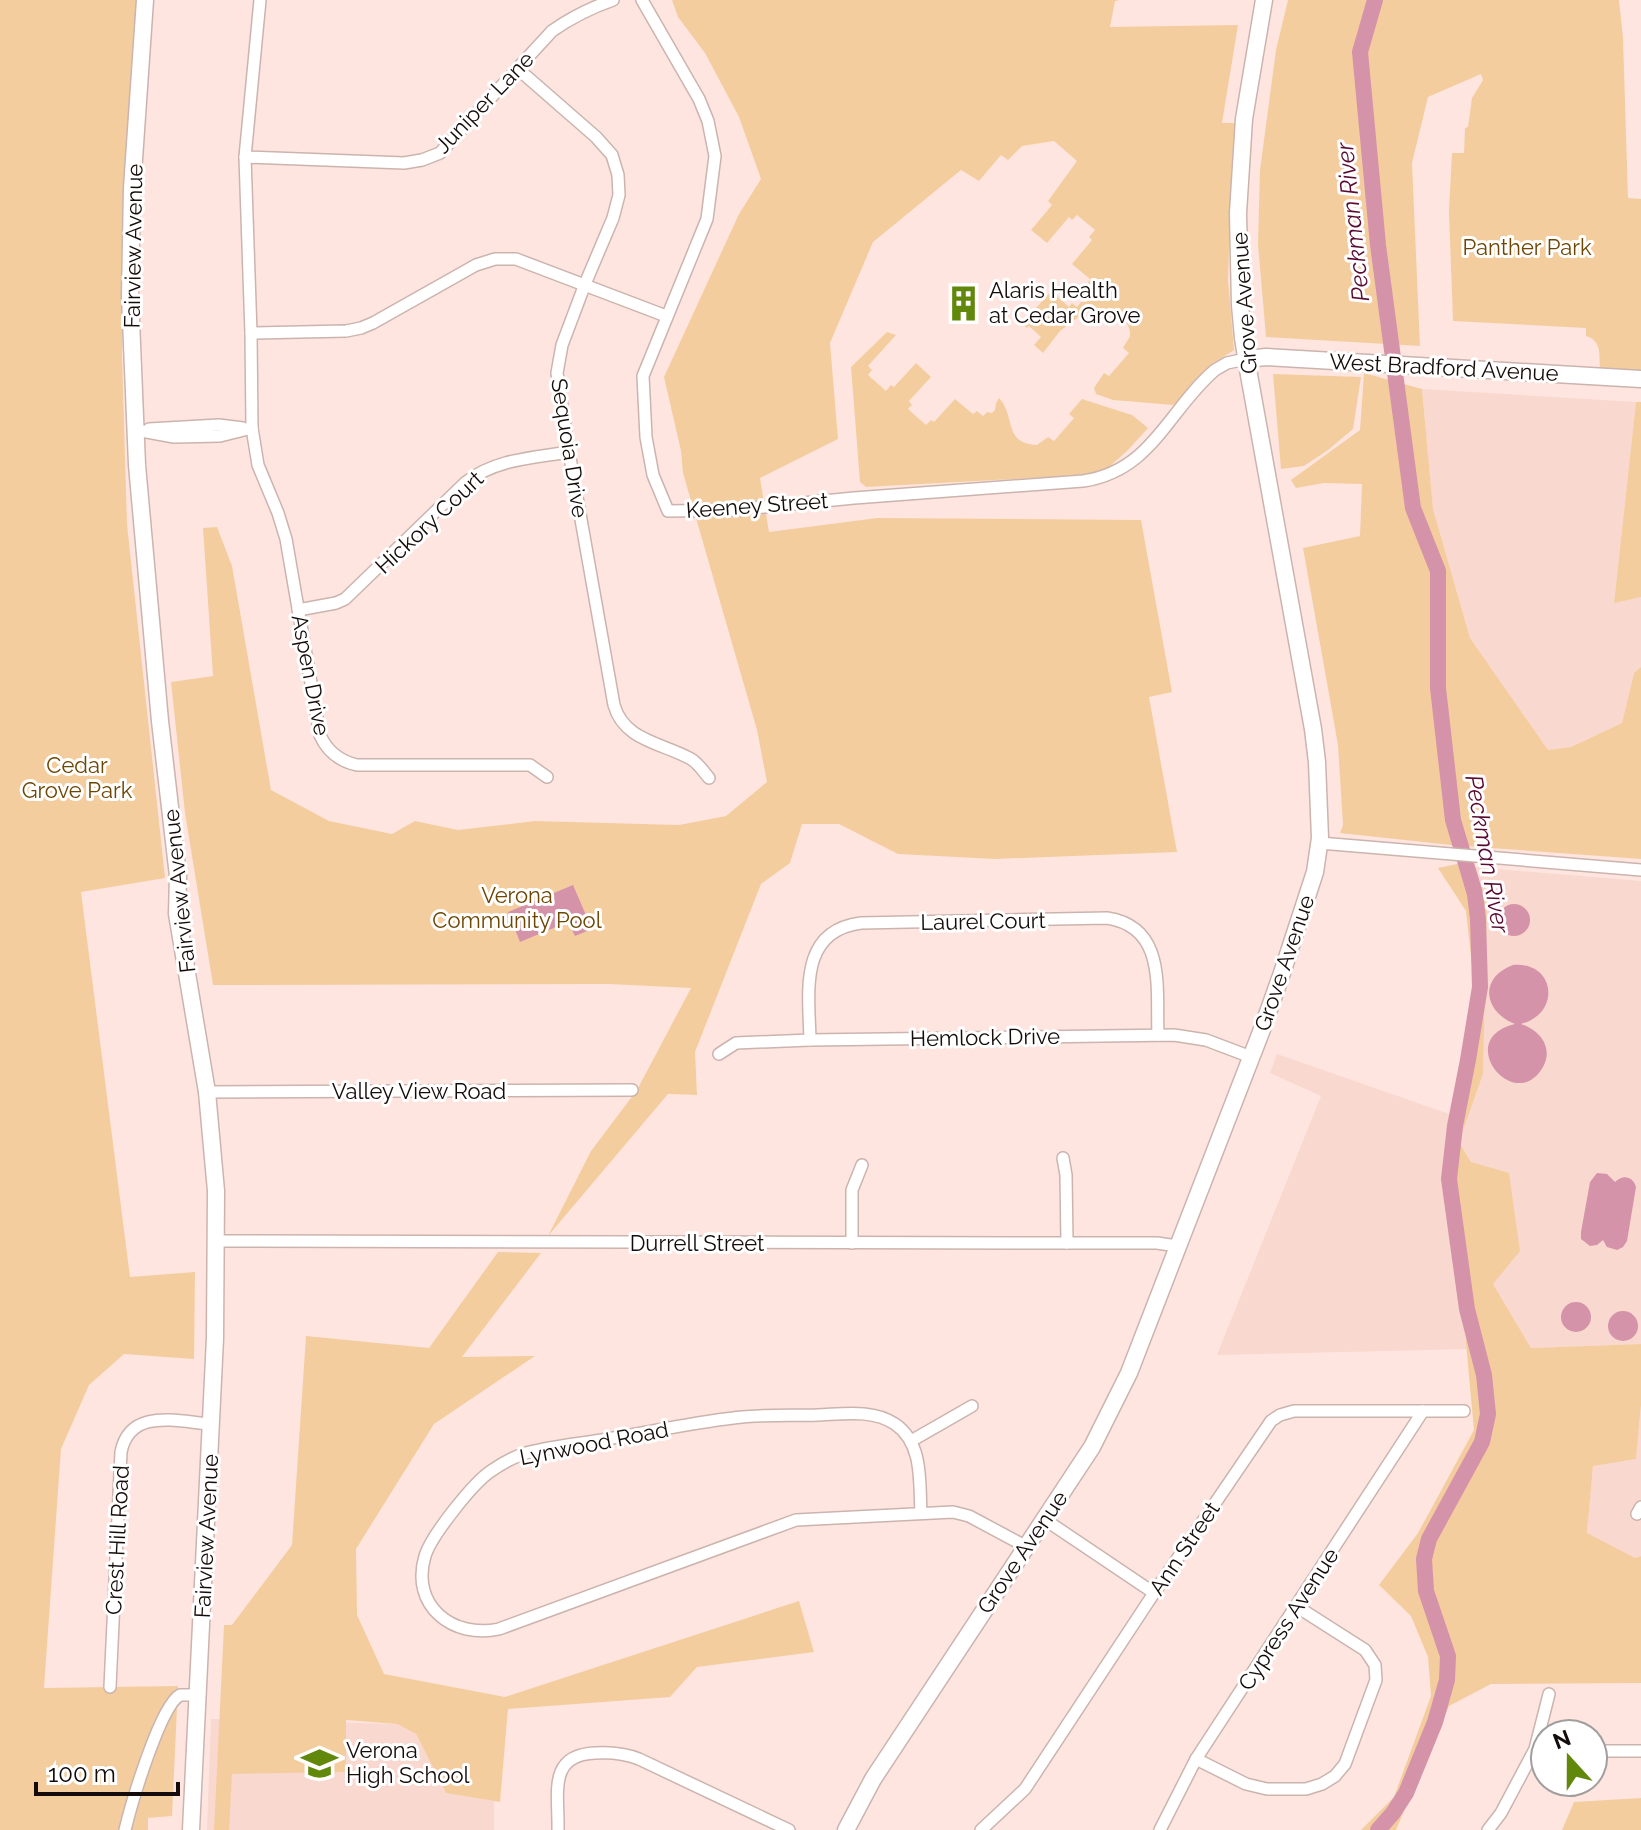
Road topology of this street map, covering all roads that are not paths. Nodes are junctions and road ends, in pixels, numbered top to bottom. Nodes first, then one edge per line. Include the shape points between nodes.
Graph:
1 (145, 0) edge
2 (260, 0) edge
3 (613, 0) edge
4 (642, 0) edge
5 (1264, 0) edge
6 (518, 69) junction
7 (245, 157) junction
8 (585, 284) junction
9 (666, 316) junction
10 (251, 333) junction
11 (1246, 359) junction
12 (1641, 379) edge
13 (252, 428) junction
14 (136, 430) junction
15 (569, 452) junction
16 (298, 610) junction
17 (547, 777) dead end
18 (709, 778) dead end
19 (1320, 843) junction
20 (1641, 870) edge
21 (1158, 1035) junction
22 (810, 1040) junction
23 (719, 1054) dead end
24 (1251, 1057) junction
25 (632, 1090) dead end
26 (207, 1092) junction
27 (1063, 1158) dead end
28 (862, 1165) dead end
29 (217, 1241) junction
30 (852, 1243) junction
31 (1067, 1243) junction
32 (1177, 1246) junction
33 (972, 1406) dead end
34 (1423, 1411) junction
35 (1464, 1411) dead end
36 (212, 1424) junction
37 (911, 1441) junction
38 (921, 1513) junction
39 (1044, 1519) junction
40 (1025, 1546) junction
41 (1154, 1593) junction
42 (1296, 1606) junction
43 (110, 1687) dead end
44 (1549, 1694) dead end
45 (198, 1695) junction
46 (1545, 1718) edge
47 (1609, 1751) edge
48 (1641, 1751) edge
49 (1196, 1759) junction
50 (1529, 1767) edge
51 (125, 1830) edge
52 (191, 1830) edge
53 (558, 1830) edge
54 (789, 1830) edge
55 (846, 1830) edge
56 (981, 1830) edge
57 (1160, 1830) edge
58 (1488, 1830) edge

1 - 14 street, Fairview Avenue via 131,230
2 - 7 street, Aspen Drive
3 - 6 street, Juniper Lane via 552,31
4 - 9 street, Keeney Street via 699,99 715,156 707,219
5 - 11 street, Grove Avenue via 1244,119 1239,201 1238,272
6 - 7 street, Juniper Lane via 440,153 422,160
6 - 8 street, Sequoia Drive via 612,155 619,195
7 - 10 street, Aspen Drive
8 - 9 street
8 - 10 street via 516,259 495,259 361,328
8 - 15 street, Sequoia Drive via 557,373
9 - 11 street, Keeney Street via 643,376 653,475 668,511 733,510 1103,477 1142,454 1215,370
10 - 13 street, Aspen Drive
11 - 12 street, West Bradford Avenue
11 - 19 street, Grove Avenue via 1313,729
13 - 14 street
13 - 16 street, Aspen Drive via 258,465 286,539
14 - 26 street, Fairview Avenue via 178,876 177,914
15 - 16 street, Hickory Court via 508,461 481,471 345,599
15 - 18 street, Sequoia Drive via 618,716 634,734 695,760
16 - 17 street, Aspen Drive via 320,735 338,758 357,765 530,765
19 - 20 street
19 - 24 street, Grove Avenue via 1303,911
21 - 22 street, Hemlock Drive
21 - 22 street, Laurel Court via 1152,951 1131,926 1107,918 845,926 826,939 812,959
21 - 24 street, Hemlock Drive via 1194,1037
22 - 23 street, Hemlock Drive via 736,1043
24 - 32 street, Grove Avenue
25 - 26 street, Valley View Road
26 - 29 street, Fairview Avenue
27 - 31 street
28 - 30 street via 852,1190
29 - 30 street, Durrell Street
29 - 36 street, Fairview Avenue
30 - 31 street, Durrell Street
31 - 32 street, Durrell Street
32 - 39 street, Grove Avenue via 1129,1373 1092,1447
33 - 37 street
34 - 35 street, Ann Street
34 - 41 street, Ann Street via 1294,1411 1275,1418
34 - 42 street, Cypress Avenue
36 - 43 street, Crest Hill Road via 150,1421 134,1428 124,1441
36 - 45 street, Fairview Avenue
37 - 38 street via 918,1459
37 - 38 street, Lynwood Road via 894,1423 871,1414 736,1417 524,1454 471,1489 427,1549 423,1583 430,1604 444,1619 465,1629 490,1631 796,1520
38 - 40 street, Lynwood Road via 962,1513
39 - 40 street, Grove Avenue
39 - 41 street
40 - 55 street, Grove Avenue via 873,1779
41 - 56 street, Ann Street via 1025,1789
42 - 49 street, Cypress Avenue
42 - 49 street via 1365,1650 1375,1665 1376,1680 1345,1764 1314,1788 1267,1789
44 - 46 street
45 - 51 street via 180,1695 171,1702
45 - 52 street, Fairview Avenue
47 - 48 street
49 - 57 street, Cypress Avenue
50 - 58 street
53 - 54 street via 563,1766 582,1754 613,1752 639,1759

